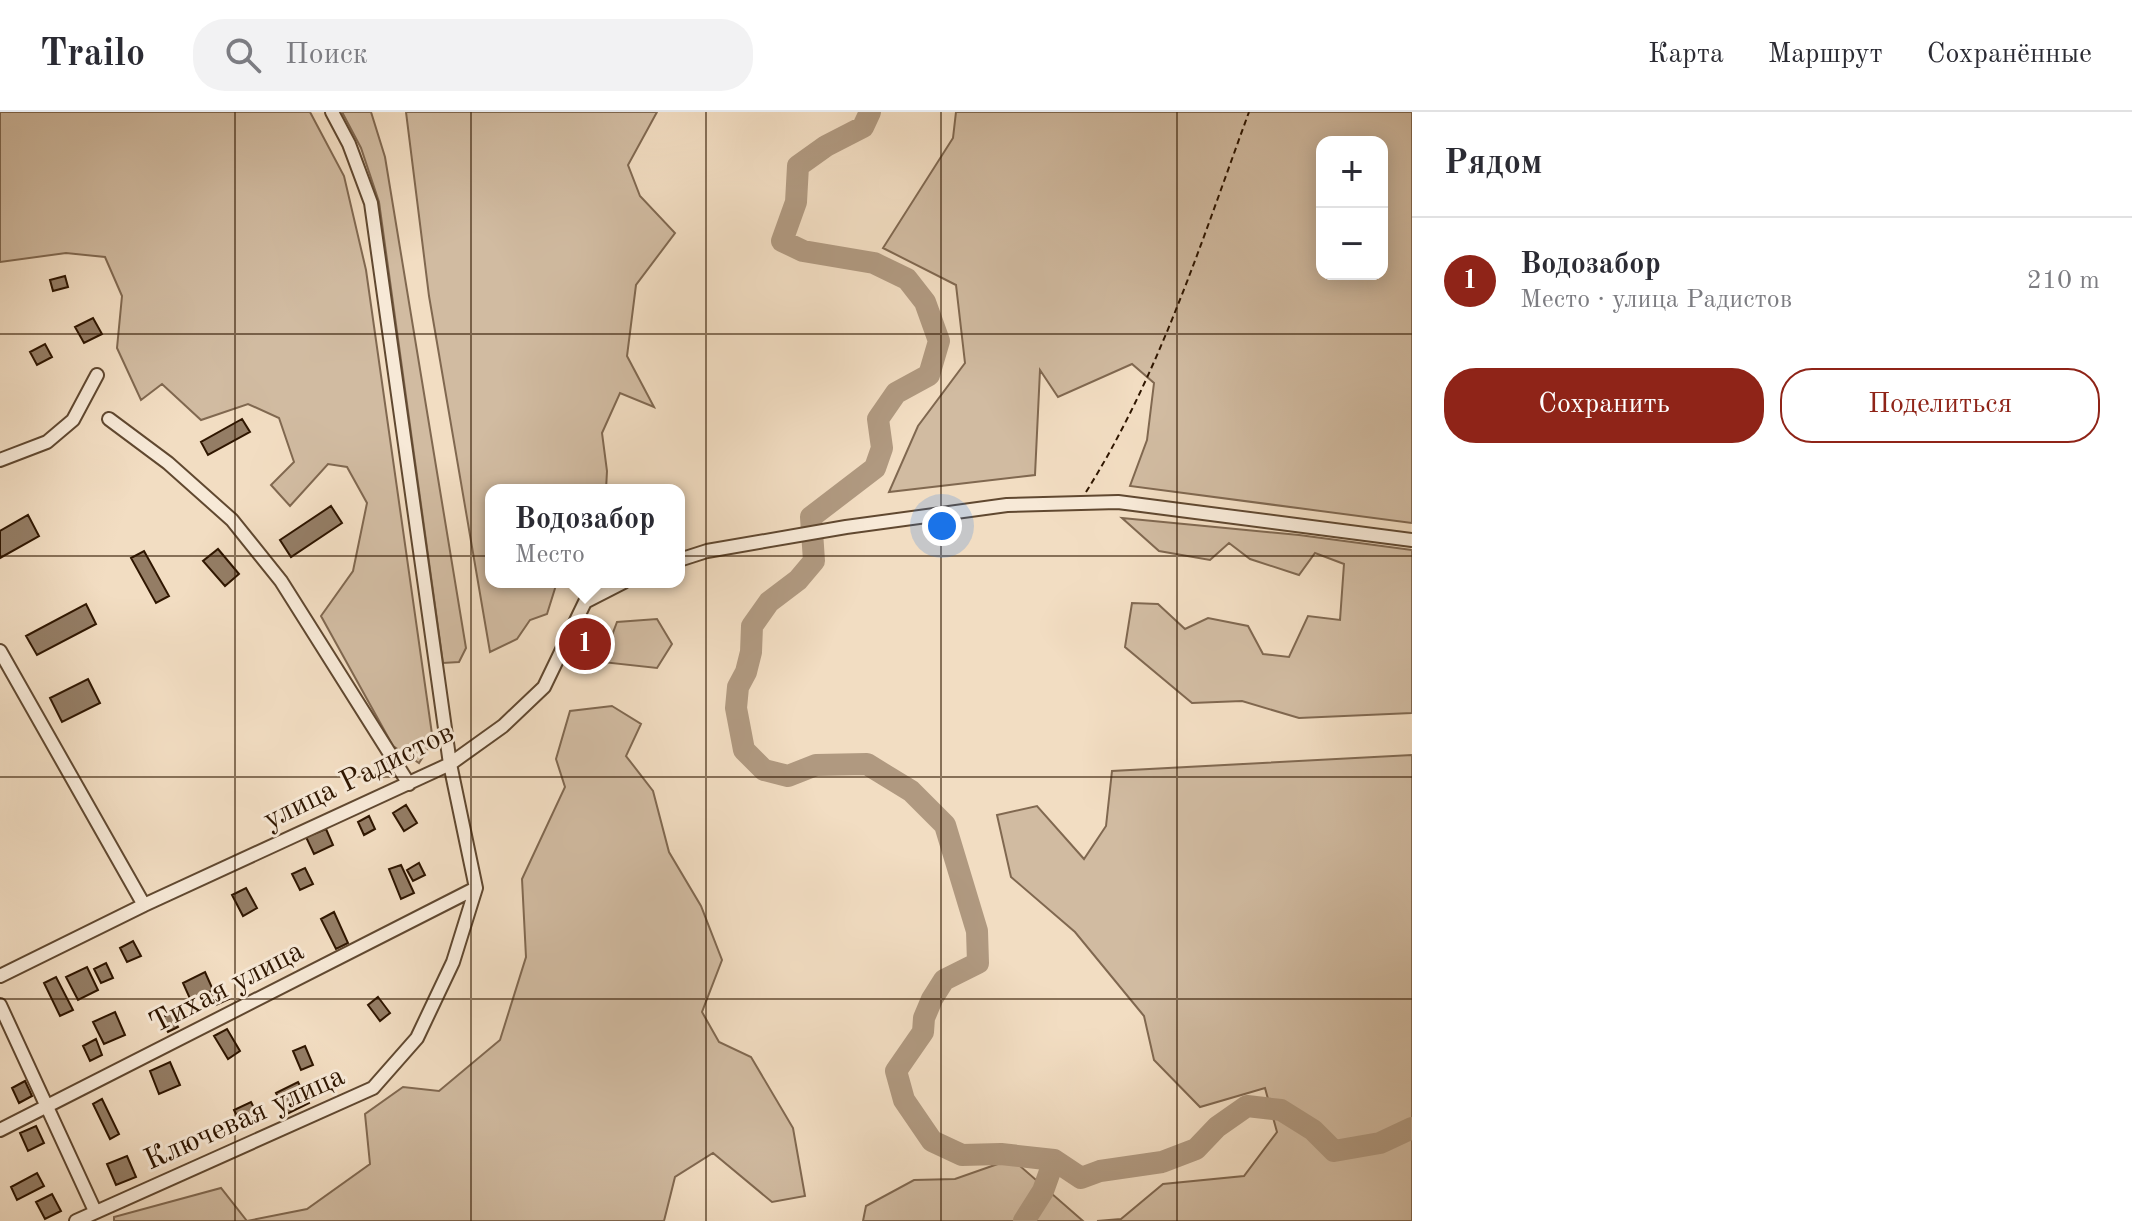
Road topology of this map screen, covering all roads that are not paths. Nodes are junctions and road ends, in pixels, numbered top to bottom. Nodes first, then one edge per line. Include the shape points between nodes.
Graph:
1 (332, 112) edge
2 (97, 375) dead end
3 (109, 419) dead end
4 (0, 460) edge
5 (1412, 540) edge
6 (685, 558) edge
7 (612, 588) edge
8 (0, 651) edge
9 (450, 764) junction
10 (409, 784) junction
11 (476, 888) junction
12 (144, 905) junction
13 (0, 976) edge
14 (0, 1005) edge
15 (47, 1106) junction
16 (0, 1130) edge
17 (95, 1211) junction
18 (76, 1221) edge

1 - 9 street, Ключевая улица via 371,203
2 - 4 street via 73,420 47,442
3 - 10 street via 232,520 281,581
5 - 6 street via 1118,502 1007,505 846,527
7 - 9 street, улица Радистов via 585,602 544,687 503,726
8 - 12 street
9 - 10 street, улица Радистов
9 - 11 street, Ключевая улица
10 - 12 street, улица Радистов
11 - 15 street, Тихая улица
11 - 17 street, Ключевая улица via 453,962 417,1038 373,1088
12 - 13 street, улица Радистов
14 - 15 street
15 - 16 street, Тихая улица
15 - 17 street
17 - 18 street, Ключевая улица

